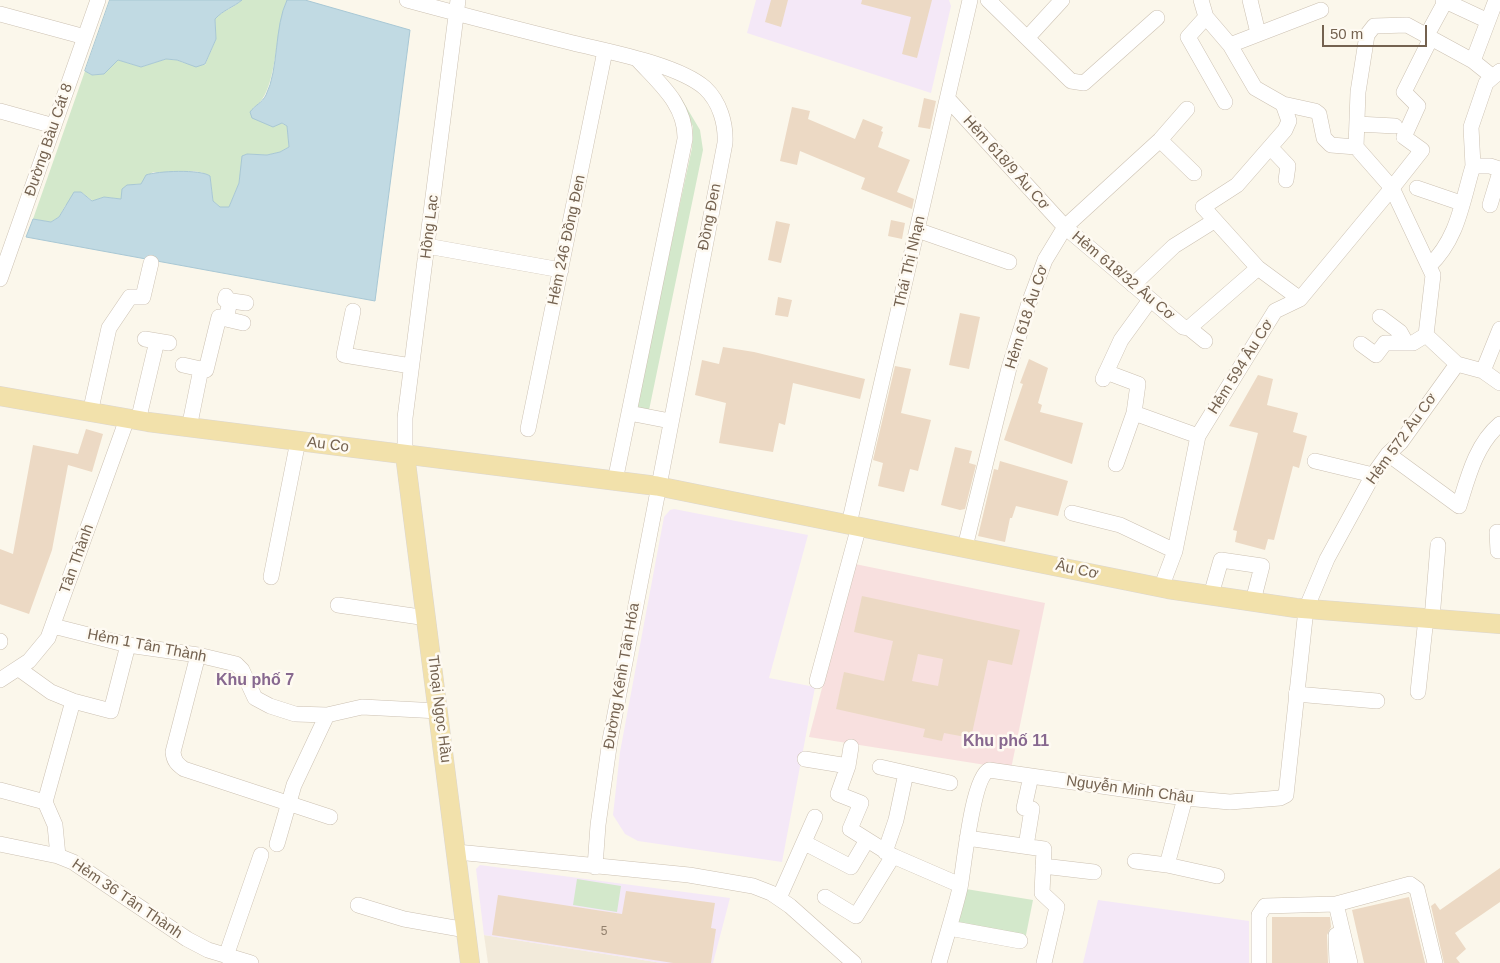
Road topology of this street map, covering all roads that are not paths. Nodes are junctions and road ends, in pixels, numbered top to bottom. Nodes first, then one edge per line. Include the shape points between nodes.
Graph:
1 (98, 0) edge
2 (407, 0) edge
3 (970, 0) edge
4 (988, 0) edge
5 (1062, 0) edge
6 (1200, 0) edge
7 (1250, 0) edge
8 (1496, 0) edge
9 (1444, 1) edge
10 (458, 7) edge
11 (1321, 10) edge
12 (0, 14) edge
13 (1157, 18) dead end
14 (1206, 18) junction
15 (1488, 21) junction
16 (1258, 33) junction
17 (85, 37) junction
18 (1028, 37) junction
19 (1429, 37) junction
20 (1230, 45) junction
21 (606, 51) junction
22 (638, 60) junction
23 (1473, 61) junction
24 (1496, 74) edge
25 (948, 99) junction
26 (1225, 102) dead end
27 (1283, 104) junction
28 (1187, 109) dead end
29 (0, 111) edge
30 (1357, 124) junction
31 (54, 126) junction
32 (1395, 126) dead end
33 (1160, 140) junction
34 (1270, 147) junction
35 (1356, 147) junction
36 (1473, 166) junction
37 (1500, 171) edge
38 (1194, 173) dead end
39 (1286, 180) dead end
40 (1392, 188) junction
41 (1417, 188) dead end
42 (1461, 203) junction
43 (1490, 205) dead end
44 (1214, 221) junction
45 (1065, 227) junction
46 (917, 230) junction
47 (427, 246) junction
48 (1009, 262) dead end
49 (151, 263) dead end
50 (1429, 266) junction
51 (1258, 268) junction
52 (561, 270) junction
53 (0, 279) edge
54 (1133, 285) junction
55 (234, 299) dead end
56 (1300, 299) junction
57 (1150, 300) junction
58 (353, 310) dead end
59 (1380, 317) dead end
60 (226, 319) junction
61 (243, 323) dead end
62 (1189, 328) junction
63 (1500, 329) edge
64 (1426, 336) junction
65 (157, 341) dead end
66 (1205, 341) dead end
67 (1405, 341) junction
68 (1361, 344) dead end
69 (1457, 364) junction
70 (183, 365) dead end
71 (411, 366) junction
72 (201, 369) junction
73 (1482, 371) junction
74 (1500, 383) edge
75 (0, 396) edge
76 (90, 412) junction
77 (629, 413) junction
78 (1134, 413) junction
79 (132, 420) junction
80 (670, 421) junction
81 (1500, 424) edge
82 (189, 428) junction
83 (528, 429) dead end
84 (1198, 436) junction
85 (298, 441) junction
86 (1388, 454) junction
87 (406, 455) junction
88 (1315, 461) dead end
89 (1116, 464) dead end
90 (1373, 476) junction
91 (616, 481) junction
92 (657, 486) junction
93 (1072, 513) dead end
94 (854, 525) junction
95 (1497, 532) dead end
96 (1438, 545) dead end
97 (965, 547) junction
98 (1175, 551) junction
99 (1500, 551) edge
100 (271, 578) dead end
101 (1161, 588) junction
102 (1211, 595) junction
103 (1253, 602) junction
104 (338, 605) dead end
105 (1306, 609) junction
106 (427, 618) junction
107 (1429, 619) junction
108 (1500, 624) edge
109 (53, 626) junction
110 (128, 645) junction
111 (198, 655) junction
112 (19, 669) junction
113 (0, 680) edge
114 (817, 681) dead end
115 (1418, 692) dead end
116 (1296, 694) junction
117 (73, 701) junction
118 (1377, 702) dead end
119 (439, 711) junction
120 (327, 715) junction
121 (851, 747) dead end
122 (806, 759) dead end
123 (848, 766) junction
124 (880, 768) dead end
125 (906, 773) junction
126 (1031, 776) junction
127 (950, 783) dead end
128 (0, 790) edge
129 (1186, 798) junction
130 (45, 802) junction
131 (288, 804) junction
132 (330, 817) dead end
133 (815, 817) dead end
134 (967, 838) junction
135 (866, 840) junction
136 (805, 843) junction
137 (0, 844) edge
138 (277, 844) dead end
139 (1026, 846) junction
140 (457, 852) junction
141 (889, 854) junction
142 (261, 855) dead end
143 (58, 856) junction
144 (1135, 861) dead end
145 (1167, 865) junction
146 (1043, 866) junction
147 (595, 867) junction
148 (1094, 872) dead end
149 (1217, 876) dead end
150 (960, 886) junction
151 (825, 897) dead end
152 (779, 898) junction
153 (1336, 904) junction
154 (358, 905) dead end
155 (949, 928) junction
156 (466, 930) junction
157 (1020, 941) dead end
158 (226, 956) junction
159 (251, 963) edge
160 (470, 963) edge
161 (854, 963) edge
162 (939, 963) edge
163 (1044, 963) edge
164 (1259, 963) edge
165 (1337, 963) edge
166 (1350, 963) edge
167 (1435, 963) edge

1 - 17 street, Đường Bàu Cát 8
2 - 10 street, Đồng Đen
3 - 25 street, Thái Thị Nhạn
4 - 18 street
5 - 18 street
6 - 14 street
7 - 16 street
8 - 15 street
9 - 15 street
9 - 19 street
10 - 21 street, Đồng Đen
10 - 47 street, Hồng Lạc
11 - 16 street
12 - 17 street
13 - 18 street via 1084,83 1072,81
14 - 20 street
14 - 26 street via 1188,37
15 - 23 street
16 - 20 street
17 - 31 street, Đường Bàu Cát 8
19 - 23 street
19 - 30 street via 1407,25 1374,26 1367,35 1358,92
19 - 40 street, Hẻm 594 Âu Cơ via 1404,92 1418,106 1404,137 1422,150
20 - 27 street via 1255,88
21 - 22 street, Đồng Đen
21 - 52 street, Hẻm 246 Đồng Đen
22 - 77 street via 679,108 685,139
22 - 80 street, Đồng Đen via 679,73 704,87 715,101 725,127 725,144
23 - 24 street
24 - 36 street via 1486,83 1471,127
25 - 45 street, Hẻm 618/9 Âu Cơ
25 - 46 street, Thái Thị Nhạn
27 - 34 street via 1289,121
27 - 35 street via 1312,109 1319,114 1324,138 1331,145
28 - 33 street, Hẻm 618 Âu Cơ
29 - 31 street
30 - 32 street
30 - 35 street
31 - 53 street, Đường Bàu Cát 8
33 - 38 street
33 - 45 street, Hẻm 618 Âu Cơ
34 - 39 street via 1288,166
34 - 44 street via 1237,185 1203,207
35 - 40 street
36 - 37 street via 1490,166
36 - 42 street
37 - 43 street
40 - 50 street
40 - 56 street, Hẻm 594 Âu Cơ
41 - 42 street
42 - 50 street via 1460,218 1442,254
44 - 51 street
44 - 54 street via 1174,246
45 - 54 street, Hẻm 618/32 Âu Cơ
45 - 97 street, Hẻm 618 Âu Cơ via 1045,260 1029,303
46 - 48 street
46 - 94 street, Thái Thị Nhạn
47 - 52 street
47 - 71 street, Hồng Lạc
49 - 76 street via 143,296 130,297 109,328
50 - 64 street via 1433,275
51 - 56 street
51 - 62 street
52 - 83 street, Hẻm 246 Đồng Đen
54 - 57 street, Hẻm 618/32 Âu Cơ
55 - 60 street
56 - 84 street, Hẻm 594 Âu Cơ via 1275,311
57 - 62 street, Hẻm 618/32 Âu Cơ via 1183,327
57 - 78 street via 1121,340 1104,375 1138,384
58 - 71 street via 344,355
59 - 67 street via 1400,332
60 - 61 street
60 - 72 street via 219,317 206,370
62 - 66 street, Hẻm 618/32 Âu Cơ
63 - 73 street
64 - 67 street via 1413,343
64 - 69 street
65 - 79 street, Tân Thành
67 - 68 street via 1385,343 1376,354
69 - 73 street
69 - 86 street, Hẻm 572 Âu Cơ via 1401,442
70 - 72 street
71 - 87 street, Hồng Lạc via 404,425
72 - 82 street
73 - 74 street
75 - 76 main road, Au Co
76 - 79 main road, Au Co
77 - 80 street
77 - 91 street
78 - 84 street
78 - 89 street
79 - 82 main road, Au Co
79 - 109 street, Tân Thành
80 - 92 street, Đồng Đen
81 - 86 street via 1489,433 1471,466 1459,506
82 - 85 main road, Au Co
84 - 98 street, Hẻm 594 Âu Cơ
85 - 87 main road, Au Co
85 - 100 street
86 - 90 street, Hẻm 572 Âu Cơ
87 - 91 main road, Au Co
87 - 106 main road, Thoại Ngọc Hầu
88 - 90 street
90 - 105 street, Hẻm 572 Âu Cơ via 1327,559
91 - 92 main road, Au Co
92 - 94 main road, Âu Cơ
92 - 147 street, Đường Kênh Tân Hóa via 610,740
93 - 98 street via 1120,526
94 - 97 main road, Âu Cơ
94 - 114 street, Thái Thị Nhạn
95 - 99 street
96 - 107 street
97 - 101 main road, Âu Cơ
98 - 101 street, Hẻm 594 Âu Cơ
101 - 102 main road, Âu Cơ
102 - 103 main road, Âu Cơ
102 - 103 street via 1221,560 1262,566
103 - 105 main road, Âu Cơ
104 - 106 street
105 - 107 main road, Âu Cơ
105 - 116 street, Nguyễn Minh Châu
106 - 119 main road, Thoại Ngọc Hầu
107 - 108 main road, Âu Cơ
107 - 115 street
109 - 110 street, Hẻm 1 Tân Thành
109 - 112 street, Tân Thành via 43,646
110 - 111 street, Hẻm 1 Tân Thành
110 - 117 street via 111,711
111 - 120 street, Hẻm 1 Tân Thành via 240,666 252,695 270,706 295,714
111 - 131 street via 174,760 184,769
112 - 113 street, Tân Thành
112 - 117 street via 51,692
116 - 118 street
116 - 129 street, Nguyễn Minh Châu via 1286,795 1230,802
117 - 130 street
119 - 120 street via 362,707
119 - 140 main road, Thoại Ngọc Hầu
120 - 131 street
121 - 123 street
122 - 123 street
123 - 135 street via 838,794 861,803 850,829
124 - 125 street
125 - 127 street
125 - 141 street
126 - 129 street, Nguyễn Minh Châu
126 - 134 street, Nguyễn Minh Châu via 994,770 985,772 980,779
126 - 139 street via 1024,808 1032,809
128 - 130 street
129 - 145 street
130 - 143 street via 55,824
131 - 132 street
131 - 138 street
133 - 136 street
134 - 139 street
134 - 150 street, Nguyễn Minh Châu
135 - 136 street via 851,868
135 - 141 street
136 - 152 street
137 - 143 street, Hẻm 36 Tân Thành
139 - 146 street via 1044,849
140 - 147 street
140 - 156 main road, Thoại Ngọc Hầu
141 - 150 street
141 - 151 street via 856,916
142 - 158 street
143 - 158 street, Hẻm 36 Tân Thành via 78,865 187,939
144 - 145 street
145 - 149 street
146 - 148 street
146 - 163 street via 1042,893 1057,907
147 - 152 street via 725,880 753,886
150 - 155 street, Nguyễn Minh Châu
152 - 161 street
153 - 164 street via 1265,906 1259,915
153 - 165 street
153 - 166 street
153 - 167 street via 1406,885 1414,886
154 - 156 street via 404,919
155 - 157 street
155 - 162 street, Nguyễn Minh Châu
156 - 160 main road, Thoại Ngọc Hầu
158 - 159 street, Hẻm 36 Tân Thành

